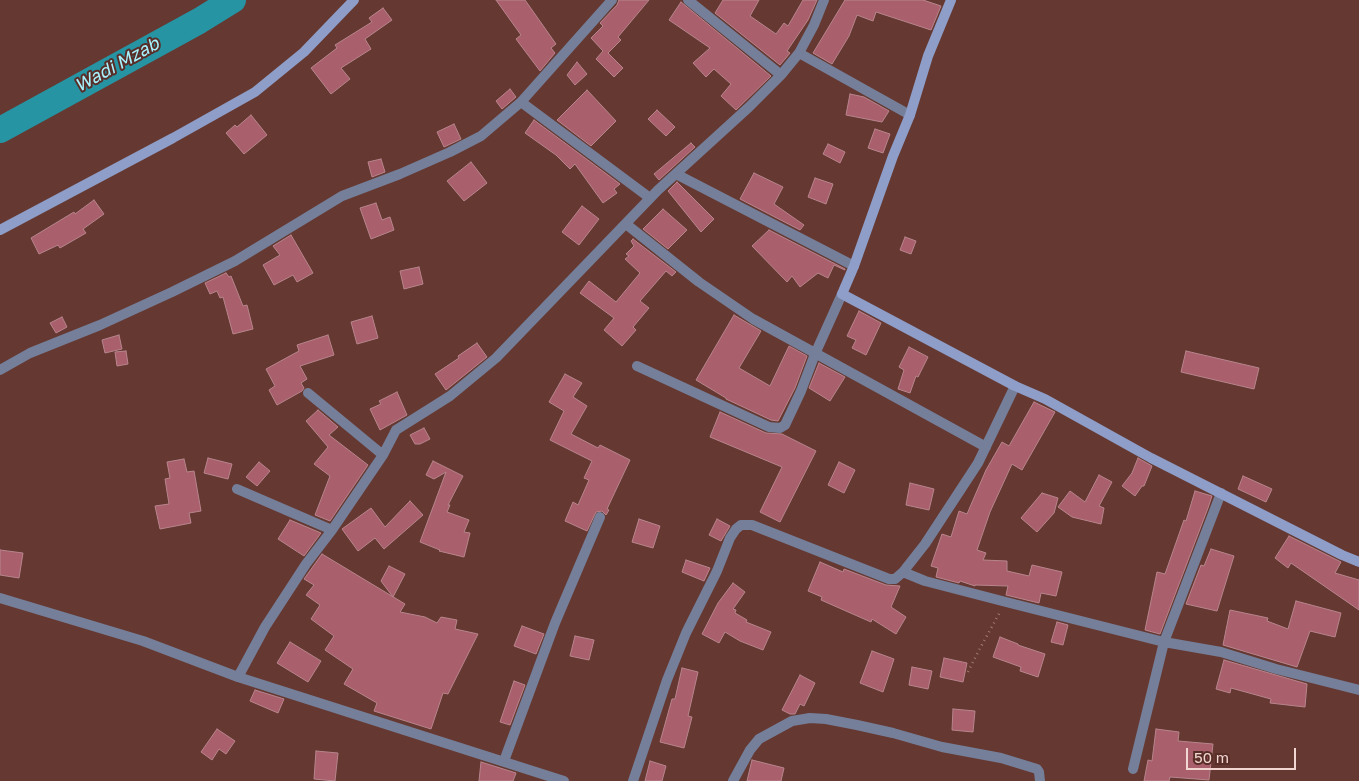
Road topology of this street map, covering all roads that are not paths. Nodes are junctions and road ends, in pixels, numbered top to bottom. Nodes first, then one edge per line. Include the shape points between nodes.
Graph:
1 (354, 0) edge
2 (612, 0) edge
3 (688, 0) edge
4 (824, 0) edge
5 (951, 0) edge
6 (799, 54) junction
7 (781, 75) junction
8 (521, 102) junction
9 (910, 114) junction
10 (676, 174) junction
11 (650, 198) junction
12 (626, 224) junction
13 (0, 230) edge
14 (854, 266) junction
15 (842, 294) junction
16 (815, 354) junction
17 (637, 366) dead end
18 (0, 370) edge
19 (1014, 386) junction
20 (308, 393) dead end
21 (986, 447) junction
22 (383, 455) junction
23 (237, 489) dead end
24 (1221, 493) junction
25 (600, 517) dead end
26 (332, 530) junction
27 (1359, 562) edge
28 (903, 572) junction
29 (0, 598) edge
30 (1164, 642) junction
31 (238, 677) junction
32 (1359, 690) edge
33 (504, 761) junction
34 (1133, 769) dead end
35 (564, 781) edge
36 (634, 781) edge
37 (733, 781) edge
38 (1040, 781) edge

1 - 13 street via 304,52 255,92
2 - 8 street
3 - 7 street
4 - 6 street
5 - 9 street via 928,56
6 - 7 street
6 - 9 street
7 - 10 street
8 - 11 street
8 - 18 street via 481,136 450,152 342,196 235,261 100,325 30,353
9 - 14 street
10 - 11 street
10 - 14 street
11 - 12 street
12 - 16 street via 752,319
12 - 22 street via 496,358 450,396 396,430
14 - 15 street
15 - 16 street
15 - 19 street
16 - 17 street via 785,425 776,428
16 - 21 street
19 - 21 street
19 - 24 street via 1045,399
20 - 22 street
21 - 28 street via 942,518
22 - 26 street
23 - 26 street
24 - 27 street
24 - 30 street
25 - 33 street
26 - 31 street via 265,627
28 - 30 street via 925,581
28 - 36 street via 895,579 889,579 752,525 741,525 730,538 686,633
29 - 31 street via 143,641
30 - 32 street via 1221,652
30 - 34 street
31 - 33 street
33 - 35 street
37 - 38 street via 759,739 792,721 810,718 857,725 942,748 1001,758 1036,769

